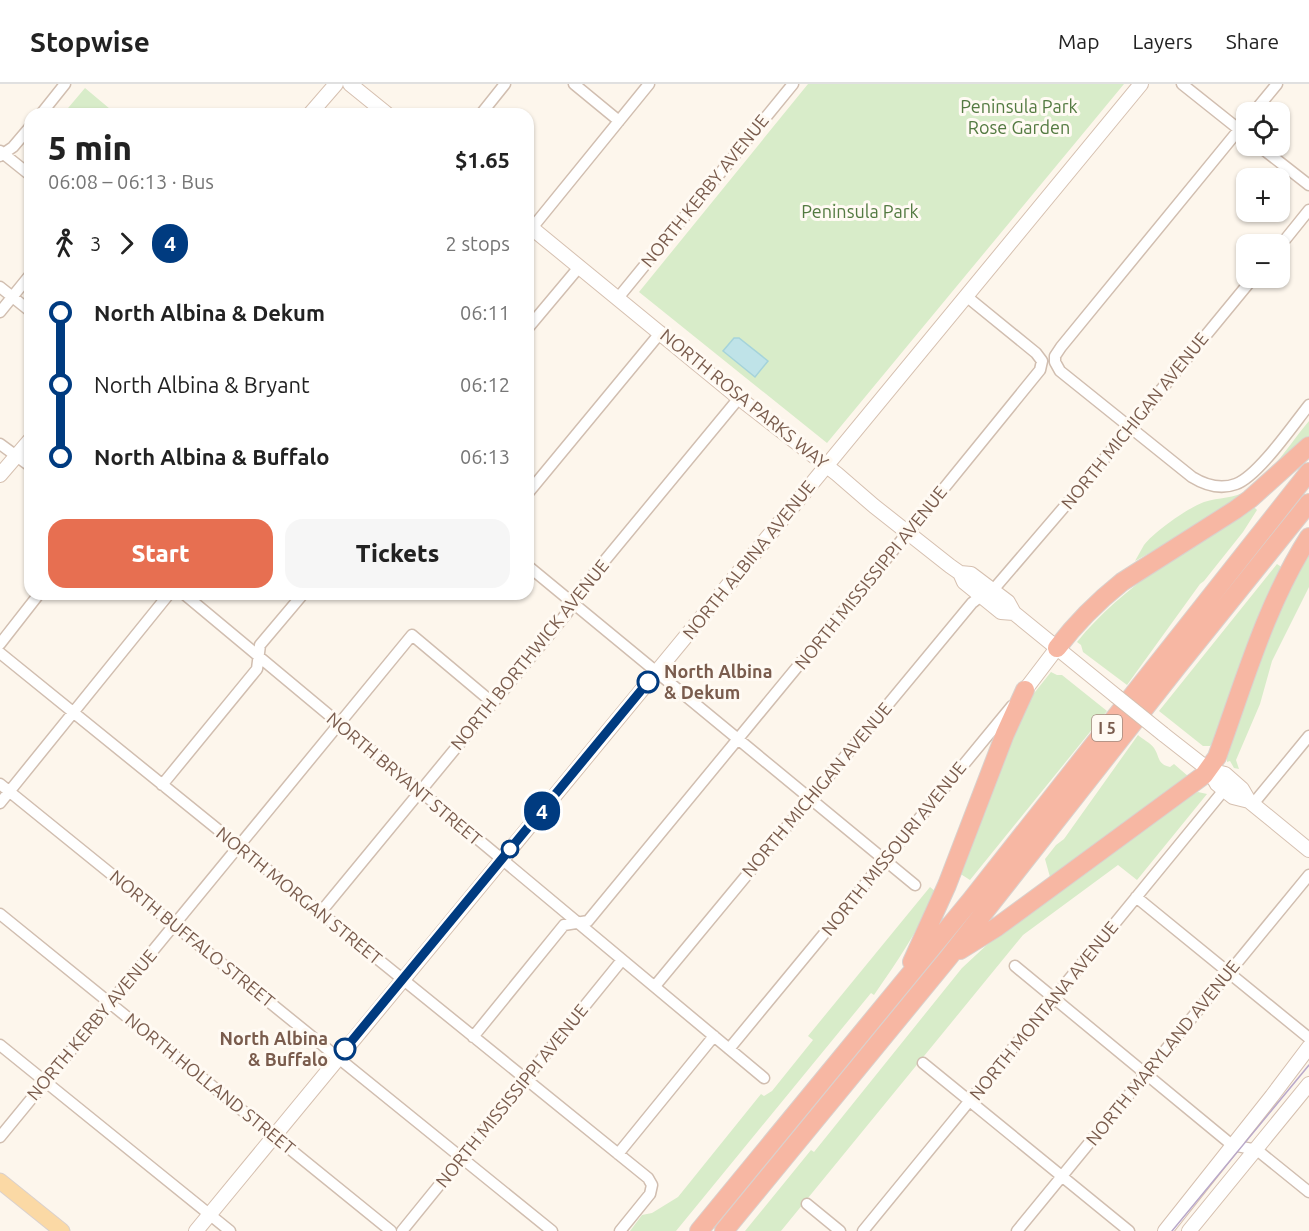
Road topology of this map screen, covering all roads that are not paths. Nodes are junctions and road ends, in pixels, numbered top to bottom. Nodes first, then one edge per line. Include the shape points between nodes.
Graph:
1 (65, 84) edge
2 (336, 84) edge
3 (350, 84) edge
4 (505, 84) edge
5 (574, 84) edge
6 (649, 84) edge
7 (793, 84) edge
8 (1141, 84) edge
9 (1182, 84) edge
10 (1277, 84) edge
11 (1262, 102) edge
12 (46, 108) edge
13 (315, 108) edge
14 (380, 108) edge
15 (486, 108) edge
16 (619, 121) junction
17 (1236, 123) edge
18 (24, 134) edge
19 (1236, 139) edge
20 (1, 154) edge
21 (1272, 156) edge
22 (24, 171) edge
23 (1309, 185) edge
24 (1309, 210) edge
25 (534, 221) edge
26 (534, 229) edge
27 (1290, 234) edge
28 (580, 266) junction
29 (24, 283) edge
30 (0, 287) edge
31 (1245, 288) edge
32 (966, 296) junction
33 (13, 297) junction
34 (618, 298) junction
35 (24, 306) edge
36 (0, 312) edge
37 (534, 321) edge
38 (661, 332) junction
39 (739, 398) junction
40 (1309, 405) edge
41 (1130, 427) junction
42 (0, 444) edge
43 (1309, 446) edge
44 (24, 447) edge
45 (16, 456) junction
46 (24, 462) edge
47 (826, 465) junction
48 (1309, 472) edge
49 (0, 475) edge
50 (534, 486) edge
51 (1309, 503) edge
52 (908, 533) junction
53 (1309, 537) edge
54 (534, 571) edge
55 (987, 593) junction
56 (34, 600) edge
57 (164, 600) edge
58 (191, 600) edge
59 (298, 600) edge
60 (573, 604) junction
61 (0, 644) edge
62 (1057, 648) junction
63 (0, 653) edge
64 (258, 657) junction
65 (656, 673) junction
66 (1025, 690) junction
67 (493, 703) junction
68 (73, 713) junction
69 (339, 724) junction
70 (1309, 736) edge
71 (737, 740) junction
72 (1209, 770) junction
73 (0, 784) edge
74 (162, 785) junction
75 (1224, 790) junction
76 (9, 791) junction
77 (420, 791) junction
78 (810, 798) junction
79 (0, 803) edge
80 (1251, 803) junction
81 (239, 847) junction
82 (1309, 850) edge
83 (502, 860) junction
84 (885, 860) junction
85 (1309, 875) edge
86 (915, 885) dead end
87 (1136, 897) junction
88 (320, 913) junction
89 (0, 914) edge
90 (578, 923) junction
91 (175, 925) junction
92 (949, 957) junction
93 (622, 960) junction
94 (1015, 966) dead end
95 (1228, 972) junction
96 (403, 980) junction
97 (903, 982) junction
98 (655, 986) junction
99 (1054, 998) junction
100 (110, 1003) junction
101 (714, 1036) junction
102 (473, 1037) junction
103 (1309, 1038) edge
104 (0, 1045) edge
105 (1309, 1047) edge
106 (729, 1049) junction
107 (338, 1058) junction
108 (923, 1063) dead end
109 (1145, 1074) junction
110 (764, 1078) dead end
111 (526, 1079) junction
112 (45, 1082) junction
113 (1309, 1084) edge
114 (970, 1101) junction
115 (274, 1136) junction
116 (0, 1137) edge
117 (1232, 1145) junction
118 (1257, 1150) junction
119 (618, 1154) junction
120 (462, 1158) junction
121 (1062, 1176) junction
122 (0, 1181) edge
123 (1309, 1192) edge
124 (807, 1203) dead end
125 (209, 1215) junction
126 (62, 1231) edge
127 (196, 1231) edge
128 (230, 1231) edge
129 (391, 1231) edge
130 (402, 1231) edge
131 (552, 1231) edge
132 (620, 1231) edge
133 (699, 1231) edge
134 (724, 1231) edge
135 (840, 1231) edge
136 (863, 1231) edge
137 (1017, 1231) edge
138 (1129, 1231) edge
139 (1165, 1231) edge
140 (1189, 1231) edge

1 - 12 street
2 - 13 street
3 - 14 street
4 - 15 street
5 - 16 street
6 - 16 street
7 - 34 street, NORTH KERBY AVENUE
8 - 32 street, NORTH ALBINA AVENUE
9 - 17 street
10 - 11 street
16 - 25 street
18 - 20 street via 14,147
19 - 41 street via 1055,356 1060,371
20 - 22 street
21 - 23 street
24 - 27 street
26 - 28 street, NORTH ROSA PARKS WAY
28 - 34 street, NORTH ROSA PARKS WAY
28 - 37 street
29 - 33 street
30 - 33 street
31 - 41 street, NORTH MICHIGAN AVENUE
32 - 47 street, NORTH ALBINA AVENUE
32 - 52 street, NORTH MISSISSIPPI AVENUE via 1030,348 1042,363 1031,382
33 - 35 street
33 - 36 street
34 - 38 street, NORTH ROSA PARKS WAY
38 - 39 street, NORTH ROSA PARKS WAY
38 - 50 street
39 - 47 street, NORTH ROSA PARKS WAY
39 - 60 street, NORTH BORTHWICK AVENUE via 578,593
40 - 41 street via 1247,478 1230,486 1203,483
41 - 55 street, NORTH MICHIGAN AVENUE via 1000,584
42 - 45 street
43 - 62 highway via 1250,499 1105,595
44 - 45 street
45 - 46 street
45 - 49 street
47 - 52 street, NORTH ROSA PARKS WAY
47 - 65 street, NORTH ALBINA AVENUE
48 - 97 highway, I 5
51 - 92 highway, I 5
52 - 55 street, NORTH ROSA PARKS WAY via 960,573 964,582
52 - 71 street, NORTH MISSISSIPPI AVENUE
53 - 72 highway via 1276,600
54 - 60 street
55 - 62 street, NORTH ROSA PARKS WAY via 1001,612 1014,613
55 - 78 street, NORTH MICHIGAN AVENUE via 974,600
56 - 61 street
57 - 68 street
58 - 64 street, NORTH BRYANT STREET
59 - 64 street via 260,645
60 - 65 street
60 - 67 street, NORTH BORTHWICK AVENUE
62 - 66 street, NORTH MISSOURI AVENUE
62 - 72 street, NORTH ROSA PARKS WAY, bridge
63 - 68 street, NORTH MORGAN STREET
64 - 69 street, NORTH BRYANT STREET
64 - 74 street via 257,669
65 - 71 street
65 - 83 street, NORTH ALBINA AVENUE
66 - 84 street, NORTH MISSOURI AVENUE
66 - 97 highway via 947,885
67 - 69 street, NORTH KERBY AVENUE via 412,635
67 - 77 street, NORTH BORTHWICK AVENUE
68 - 74 street, NORTH MORGAN STREET
68 - 76 street
69 - 77 street, NORTH BRYANT STREET
69 - 81 street, NORTH KERBY AVENUE
70 - 80 street
71 - 78 street
71 - 90 street, NORTH MISSISSIPPI AVENUE via 588,921
72 - 75 street, NORTH ROSA PARKS WAY
72 - 80 street, NORTH ROSA PARKS WAY via 1225,774
72 - 92 highway via 997,927
73 - 76 street, NORTH BUFFALO STREET
74 - 81 street, NORTH MORGAN STREET
75 - 80 street, NORTH ROSA PARKS WAY
75 - 87 street, NORTH MONTANA AVENUE
76 - 79 street
76 - 91 street, NORTH BUFFALO STREET
77 - 83 street, NORTH BRYANT STREET
77 - 88 street, NORTH BORTHWICK AVENUE
78 - 84 street
78 - 98 street, NORTH MICHIGAN AVENUE
80 - 82 street, NORTH ROSA PARKS WAY
81 - 88 street, NORTH MORGAN STREET
81 - 91 street, NORTH KERBY AVENUE
83 - 90 street, NORTH BRYANT STREET
83 - 96 street, NORTH ALBINA AVENUE
84 - 86 street
84 - 106 street, NORTH MISSOURI AVENUE
85 - 95 street, NORTH MARYLAND AVENUE
87 - 95 street
87 - 99 street, NORTH MONTANA AVENUE
88 - 96 street, NORTH MORGAN STREET
89 - 100 street, NORTH HOLLAND STREET
90 - 93 street, NORTH BRYANT STREET
90 - 102 street, NORTH MISSISSIPPI AVENUE via 564,926
91 - 100 street, NORTH KERBY AVENUE
91 - 107 street, NORTH BUFFALO STREET
92 - 134 highway, I 5
93 - 98 street, NORTH BRYANT STREET
93 - 111 street, NORTH MISSISSIPPI AVENUE
94 - 99 street
95 - 103 street
95 - 109 street, NORTH MARYLAND AVENUE
96 - 102 street, NORTH MORGAN STREET
96 - 107 street, NORTH ALBINA AVENUE
97 - 133 highway, I 5
98 - 101 street, NORTH BRYANT STREET
99 - 109 street
99 - 114 street, NORTH MONTANA AVENUE
100 - 112 street, NORTH KERBY AVENUE
100 - 115 street, NORTH HOLLAND STREET
101 - 106 street, NORTH BRYANT STREET
101 - 119 street
102 - 111 street, NORTH MORGAN STREET
104 - 112 street
105 - 117 street
106 - 110 street, NORTH BRYANT STREET
107 - 115 street, NORTH ALBINA AVENUE
107 - 120 street, NORTH BUFFALO STREET
108 - 114 street
109 - 117 street
109 - 121 street, NORTH MARYLAND AVENUE
111 - 119 street, NORTH MORGAN STREET
111 - 120 street, NORTH MISSISSIPPI AVENUE
112 - 116 street, NORTH KERBY AVENUE
112 - 125 street
113 - 118 street
114 - 121 street
114 - 136 street, NORTH MONTANA AVENUE
115 - 125 street, NORTH ALBINA AVENUE
115 - 129 street, NORTH HOLLAND STREET
117 - 118 street
117 - 139 street
118 - 123 street
118 - 140 street
119 - 132 street, NORTH MORGAN STREET via 652,1185 650,1194
120 - 130 street, NORTH MISSISSIPPI AVENUE
120 - 131 street, NORTH BUFFALO STREET
121 - 137 street, NORTH MARYLAND AVENUE
121 - 138 street
122 - 126 main road
124 - 135 street
125 - 127 street, NORTH ALBINA AVENUE
125 - 128 street

